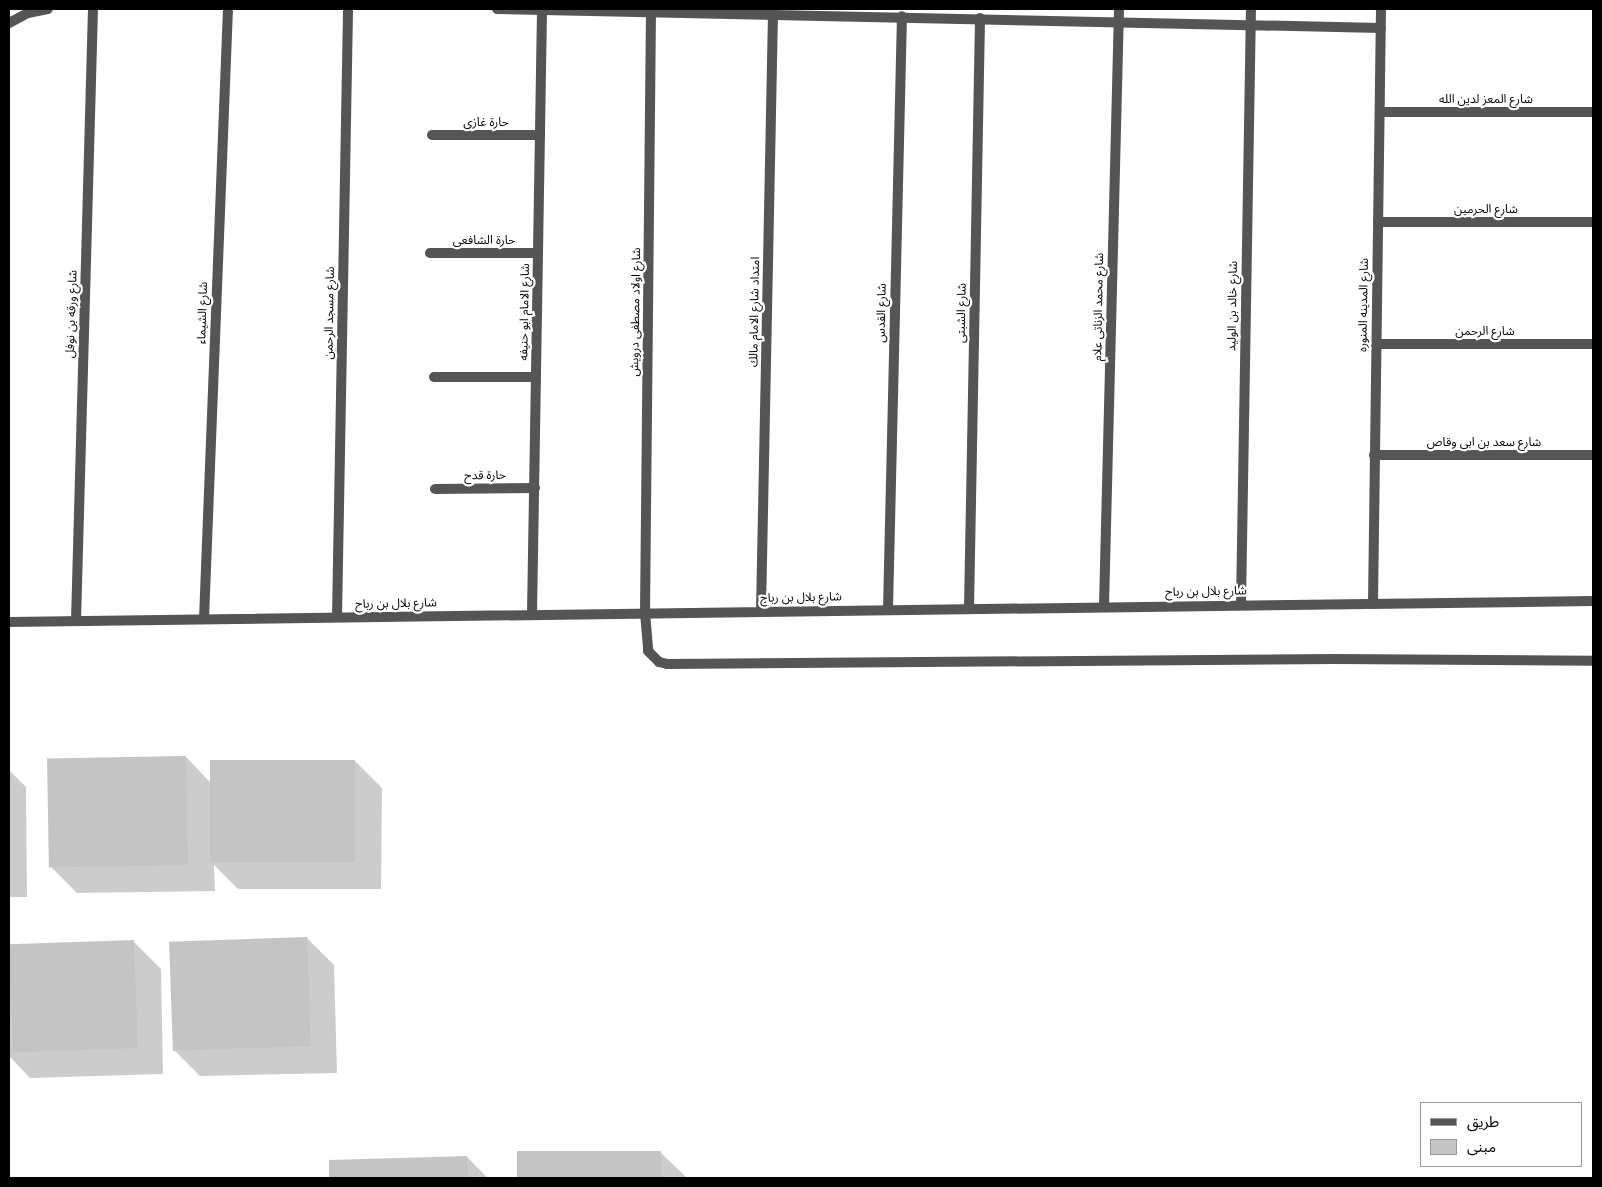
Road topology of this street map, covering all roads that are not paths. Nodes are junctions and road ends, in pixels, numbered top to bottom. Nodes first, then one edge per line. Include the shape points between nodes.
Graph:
1 (48, 9) edge
2 (93, 9) edge
3 (228, 9) edge
4 (348, 9) edge
5 (497, 9) edge
6 (527, 9) edge
7 (542, 9) edge
8 (1119, 9) edge
9 (1251, 9) edge
10 (1382, 9) edge
11 (645, 11) edge
12 (762, 11) edge
13 (864, 12) edge
14 (773, 14) junction
15 (986, 15) edge
16 (902, 16) junction
17 (1119, 22) junction
18 (9, 24) edge
19 (1251, 25) junction
20 (1381, 28) junction
21 (1380, 112) junction
22 (1593, 112) edge
23 (540, 135) junction
24 (432, 136) dead end
25 (1378, 222) junction
26 (1593, 222) edge
27 (430, 253) dead end
28 (538, 253) junction
29 (1376, 344) junction
30 (1593, 344) edge
31 (434, 377) dead end
32 (536, 377) junction
33 (1374, 455) junction
34 (1593, 455) edge
35 (534, 488) junction
36 (435, 489) dead end
37 (1593, 601) edge
38 (1372, 602) junction
39 (1241, 604) junction
40 (1104, 606) junction
41 (970, 608) junction
42 (888, 609) junction
43 (761, 611) junction
44 (645, 613) junction
45 (532, 614) junction
46 (338, 617) junction
47 (204, 619) junction
48 (76, 621) junction
49 (9, 622) edge
50 (1593, 661) edge

1 - 18 street via 28,13
2 - 48 street, شارع ورقه بن نوفل
3 - 47 street, شارع الشيماء
4 - 46 street, شارع مسجد الرحمن
5 - 6 street
6 - 7 street
7 - 11 street
7 - 23 street, شارع الامام ابو حنيفه
8 - 17 street, شارع محمد الزناتى علام
9 - 19 street, شارع خالد بن الوليد
10 - 20 street, شارع المدينه المنوره
11 - 12 street
11 - 44 street, شارع اولاد مصطفى درويش
12 - 14 street
13 - 14 street
13 - 16 street
14 - 43 street, امتداد شارع الامام مالك
15 - 16 street
15 - 17 street
15 - 41 street, شارع الشبتى
16 - 42 street, شارع القدس
17 - 19 street
17 - 40 street, شارع محمد الزناتى علام
19 - 20 street
19 - 39 street, شارع خالد بن الوليد
20 - 21 street, شارع المدينه المنوره
21 - 22 street, شارع المعز لدين الله
21 - 25 street, شارع المدينه المنوره
23 - 24 street, حارة غازى
23 - 28 street, شارع الامام ابو حنيفه
25 - 26 street, شارع الحرمين
25 - 29 street, شارع المدينه المنوره
27 - 28 street, حارة الشافعى
28 - 32 street, شارع الامام ابو حنيفه
29 - 30 street, شارع الرحمن
29 - 33 street, شارع المدينه المنوره
31 - 32 street
32 - 35 street, شارع الامام ابو حنيفه
33 - 34 street, شارع سعد بن ابى وقاص
33 - 38 street, شارع المدينه المنوره
35 - 36 street, حارة قدح
35 - 45 street, شارع الامام ابو حنيفه
37 - 38 street, شارع بلال بن رباح
38 - 39 street, شارع بلال بن رباح
39 - 40 street, شارع بلال بن رباح
40 - 41 street, شارع بلال بن رباح
41 - 42 street, شارع بلال بن رباح
42 - 43 street, شارع بلال بن رباح
43 - 44 street, شارع بلال بن رباح
44 - 45 street, شارع بلال بن رباح
44 - 50 street, شارع اولاد مصطفى درويش via 648,651 659,662 667,664 1335,659
45 - 46 street, شارع بلال بن رباح
46 - 47 street, شارع بلال بن رباح
47 - 48 street, شارع بلال بن رباح
48 - 49 street, شارع بلال بن رباح

